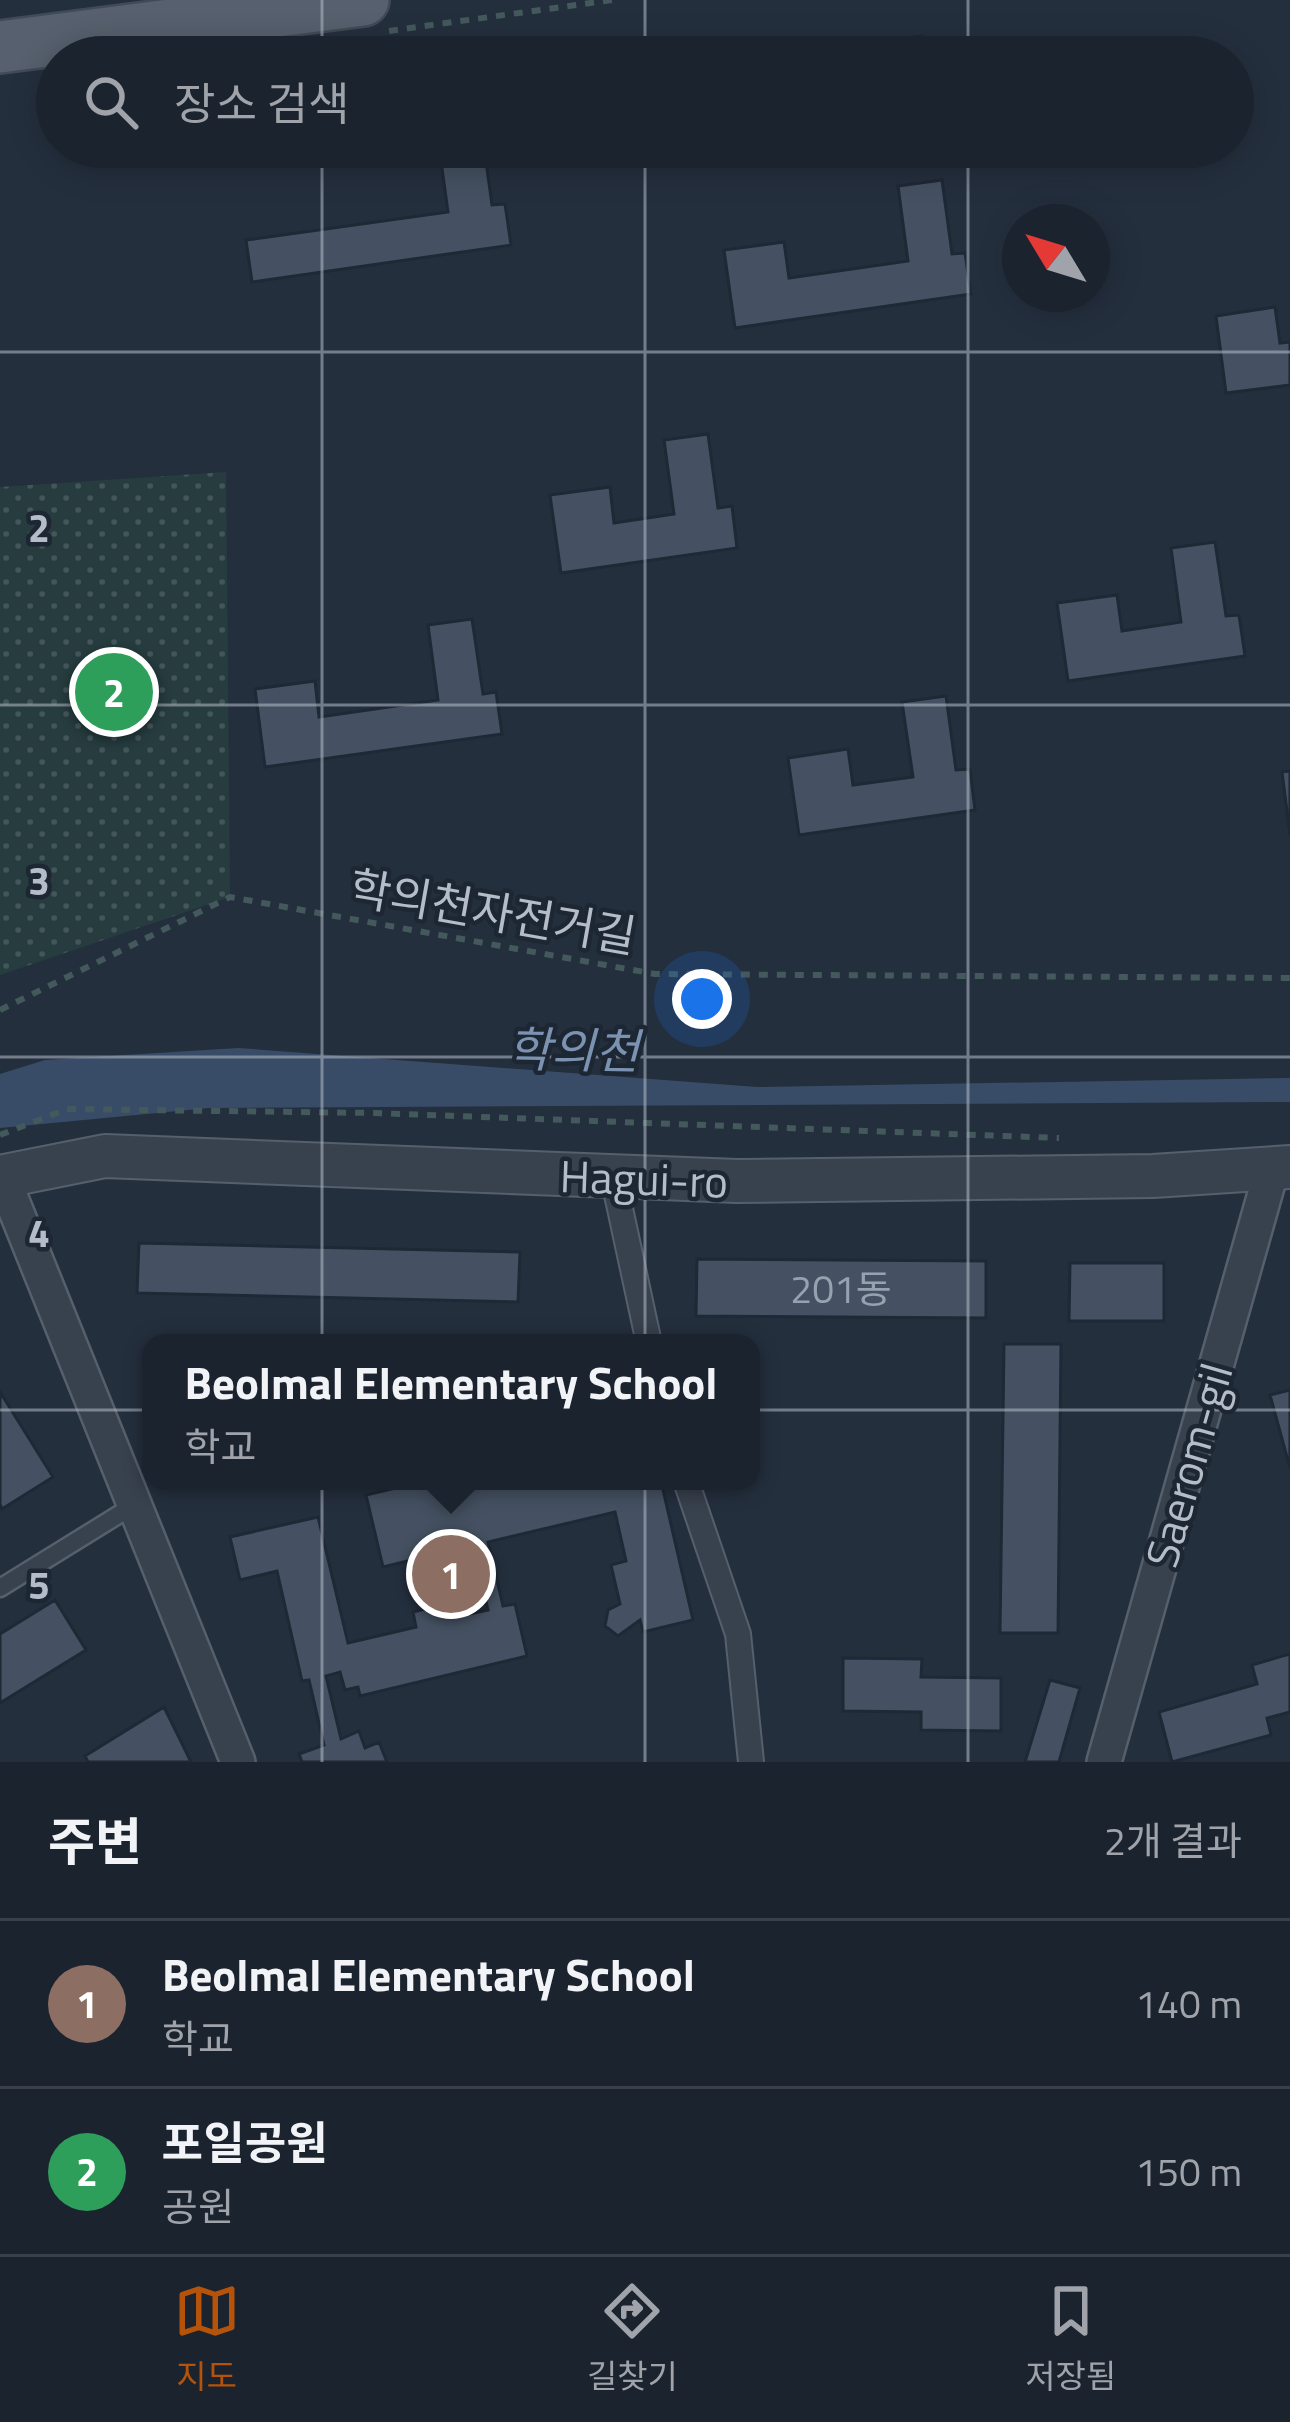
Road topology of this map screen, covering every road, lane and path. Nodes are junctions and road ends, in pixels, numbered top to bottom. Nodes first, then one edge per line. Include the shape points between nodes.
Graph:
1 (612, 0) edge
2 (371, 16) edge
3 (132, 36) edge
4 (36, 44) edge
5 (0, 47) edge
6 (1290, 978) edge
7 (0, 1010) edge
8 (1067, 1139) dead end
9 (1, 1163) edge
10 (1281, 1168) edge
11 (613, 1176) junction
12 (647, 1334) edge
13 (689, 1490) edge
14 (131, 1507) junction
15 (0, 1588) edge
16 (238, 1762) edge
17 (751, 1762) edge
18 (1103, 1762) edge

1 - 2 path
2 - 3 main road
4 - 5 main road
6 - 7 path, 학의천자전거길 via 656,974 230,897
8 - 9 path via 67,1109
9 - 11 street, Hagui-ro via 106,1156
9 - 14 street
10 - 11 street, Hagui-ro via 1130,1177
10 - 18 street, Saerom-gil
11 - 12 street
13 - 17 street via 738,1634
14 - 15 lane
14 - 16 street

